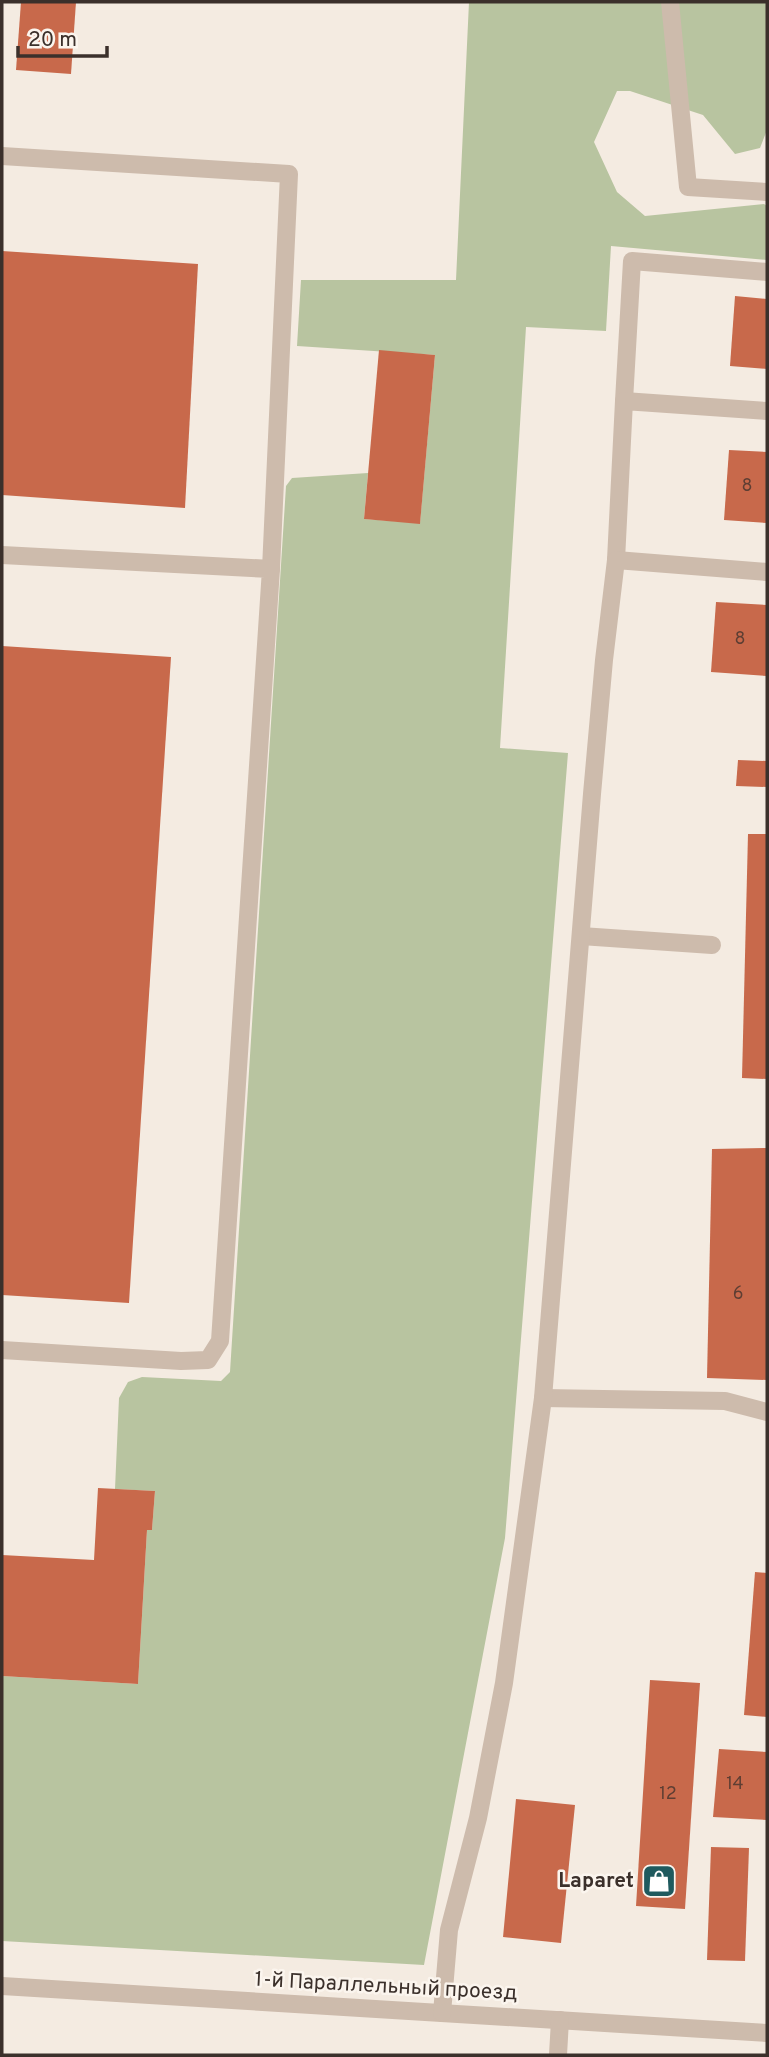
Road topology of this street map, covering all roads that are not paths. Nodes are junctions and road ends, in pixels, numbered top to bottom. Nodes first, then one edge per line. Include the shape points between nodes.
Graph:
1 (670, 2) edge
2 (2, 156) edge
3 (767, 192) edge
4 (767, 272) edge
5 (624, 401) junction
6 (767, 411) edge
7 (2, 555) edge
8 (616, 560) junction
9 (271, 569) junction
10 (767, 572) edge
11 (581, 936) junction
12 (712, 945) dead end
13 (2, 1350) edge
14 (543, 1398) junction
15 (767, 1412) edge
16 (2, 1986) edge
17 (442, 2013) junction
18 (560, 2020) junction
19 (767, 2033) edge
20 (558, 2055) edge

1 - 3 street via 688,187
2 - 9 street via 289,174
4 - 5 street via 632,261
5 - 6 street
5 - 8 street
7 - 9 street
8 - 10 street
8 - 11 street
9 - 13 street via 220,1341 208,1360
11 - 12 street
11 - 14 street
14 - 15 street via 725,1401
14 - 17 street via 504,1683 478,1818 449,1930
16 - 17 street, 1-й Параллельный проезд
17 - 18 street, 1-й Параллельный проезд
18 - 19 street, 1-й Параллельный проезд
18 - 20 street

